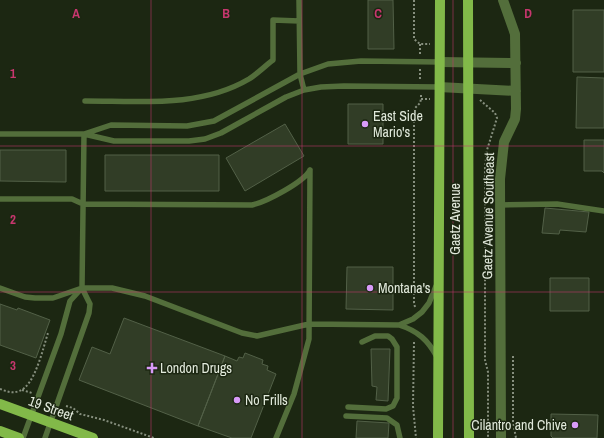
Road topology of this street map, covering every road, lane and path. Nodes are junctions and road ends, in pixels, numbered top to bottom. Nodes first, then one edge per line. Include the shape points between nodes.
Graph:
1 (299, 0) edge
2 (414, 0) edge
3 (440, 0) edge
4 (468, 0) edge
5 (503, 0) edge
6 (299, 21) junction
7 (420, 44) dead end
8 (440, 62) junction
9 (469, 63) junction
10 (516, 63) junction
11 (300, 74) junction
12 (439, 87) junction
13 (304, 90) junction
14 (468, 90) junction
15 (516, 91) junction
16 (421, 99) dead end
17 (481, 100) dead end
18 (84, 101) dead end
19 (0, 134) edge
20 (84, 134) junction
21 (0, 199) edge
22 (83, 204) junction
23 (499, 205) junction
24 (604, 211) edge
25 (440, 276) junction
26 (0, 288) edge
27 (82, 288) junction
28 (417, 310) dead end
29 (309, 324) junction
30 (399, 324) junction
31 (48, 333) dead end
32 (417, 337) dead end
33 (362, 342) dead end
34 (513, 356) dead end
35 (439, 361) junction
36 (0, 389) edge
37 (0, 404) edge
38 (348, 407) dead end
39 (73, 408) dead end
40 (31, 416) junction
41 (346, 416) dead end
42 (50, 422) junction
43 (0, 431) edge
44 (20, 438) edge
45 (23, 438) edge
46 (45, 438) edge
47 (93, 438) edge
48 (154, 438) edge
49 (276, 438) edge
50 (400, 438) edge
51 (416, 438) edge
52 (438, 438) edge
53 (469, 438) edge
54 (488, 438) edge
55 (501, 438) edge
56 (516, 438) edge

1 - 6 lane
2 - 7 path via 414,39
3 - 8 main road, Gaetz Avenue
4 - 9 main road, Gaetz Avenue
5 - 10 street, Gaetz Avenue Southeast via 515,34
6 - 11 lane
6 - 18 lane via 273,20 273,60 249,79 210,95 178,100
8 - 9 street
8 - 11 lane via 343,62 316,67
8 - 12 main road, Gaetz Avenue
9 - 10 street
9 - 14 main road, Gaetz Avenue
10 - 15 street, Gaetz Avenue Southeast
11 - 13 lane
11 - 20 lane via 228,114 201,125 111,125
12 - 13 lane via 344,86
12 - 14 street
12 - 25 main road, Gaetz Avenue
13 - 20 lane via 205,139 114,141
14 - 15 street
14 - 53 main road, Gaetz Avenue
15 - 23 street, Gaetz Avenue Southeast via 515,119 507,133 502,153
16 - 28 path via 414,109 414,303
17 - 54 path via 497,118 485,163 485,360 488,372
19 - 20 lane
20 - 22 lane
21 - 22 lane via 72,199
22 - 27 lane
22 - 29 lane via 252,205 263,202 305,177 310,170
23 - 24 lane via 558,204
23 - 55 street, Gaetz Avenue Southeast
25 - 30 lane via 426,308 413,319
25 - 35 main road, Gaetz Avenue
26 - 27 lane via 35,298 53,298
27 - 29 lane via 122,290 145,296 249,335 257,336
27 - 40 lane via 70,301 61,334
27 - 42 lane via 90,304 87,321
29 - 30 lane
29 - 49 lane via 308,344 296,387
30 - 35 lane via 424,338
31 - 36 path via 28,384 19,391 8,392
32 - 51 path via 414,343 413,400
33 - 38 lane via 375,336 388,336 395,343 397,398 393,406 386,409
34 - 56 path via 513,422
35 - 52 main road, Gaetz Avenue
37 - 40 main road, 19 Street
39 - 48 path via 80,414
40 - 42 main road, 19 Street
40 - 45 lane
41 - 50 lane via 387,418 397,425
42 - 46 lane
42 - 47 main road, 19 Street
43 - 44 main road

